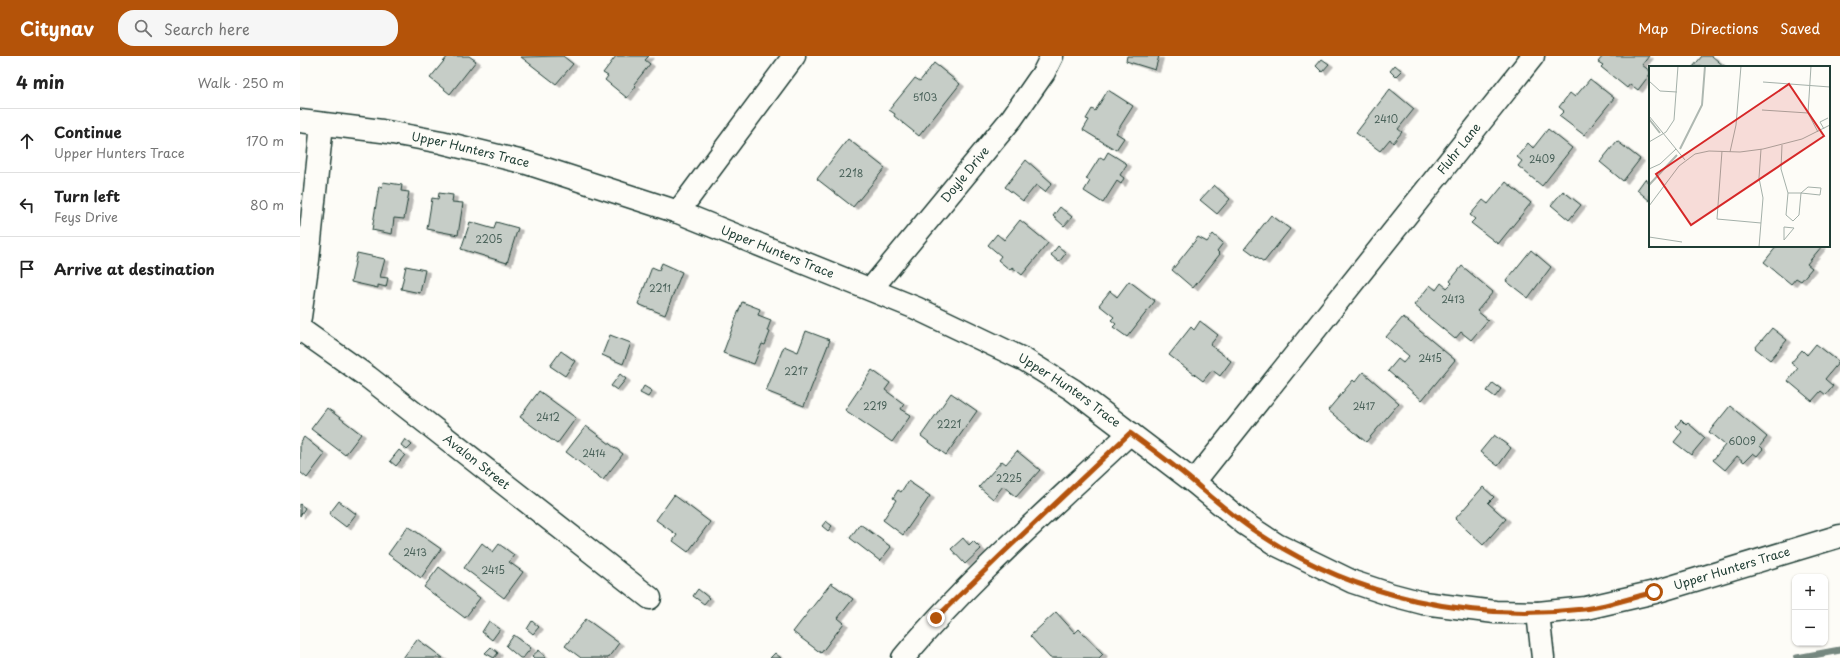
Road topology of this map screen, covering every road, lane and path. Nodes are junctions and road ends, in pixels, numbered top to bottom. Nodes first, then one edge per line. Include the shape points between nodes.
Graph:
1 (794, 56) edge
2 (1052, 56) edge
3 (1533, 56) edge
4 (300, 121) edge
5 (322, 124) junction
6 (308, 192) edge
7 (678, 212) junction
8 (871, 289) junction
9 (300, 317) edge
10 (300, 329) edge
11 (1130, 433) junction
12 (1194, 482) junction
13 (1840, 536) edge
14 (650, 598) dead end
15 (1538, 613) junction
16 (903, 658) edge
17 (1543, 658) edge

1 - 7 street
2 - 8 street, Doyle Drive via 1012,118
3 - 12 street, Fluhr Lane
4 - 5 street, Upper Hunters Trace
5 - 6 street
5 - 7 street, Upper Hunters Trace via 382,131 484,152 584,180
6 - 9 street via 308,260
7 - 8 street, Upper Hunters Trace
8 - 11 street, Upper Hunters Trace via 1025,360 1073,390
10 - 14 street, Avalon Street via 368,377
11 - 12 street, Upper Hunters Trace
11 - 16 street via 936,618
12 - 15 street, Upper Hunters Trace via 1260,535 1294,555 1353,582 1423,603 1495,612
13 - 15 street, Upper Hunters Trace via 1621,601
15 - 17 street

